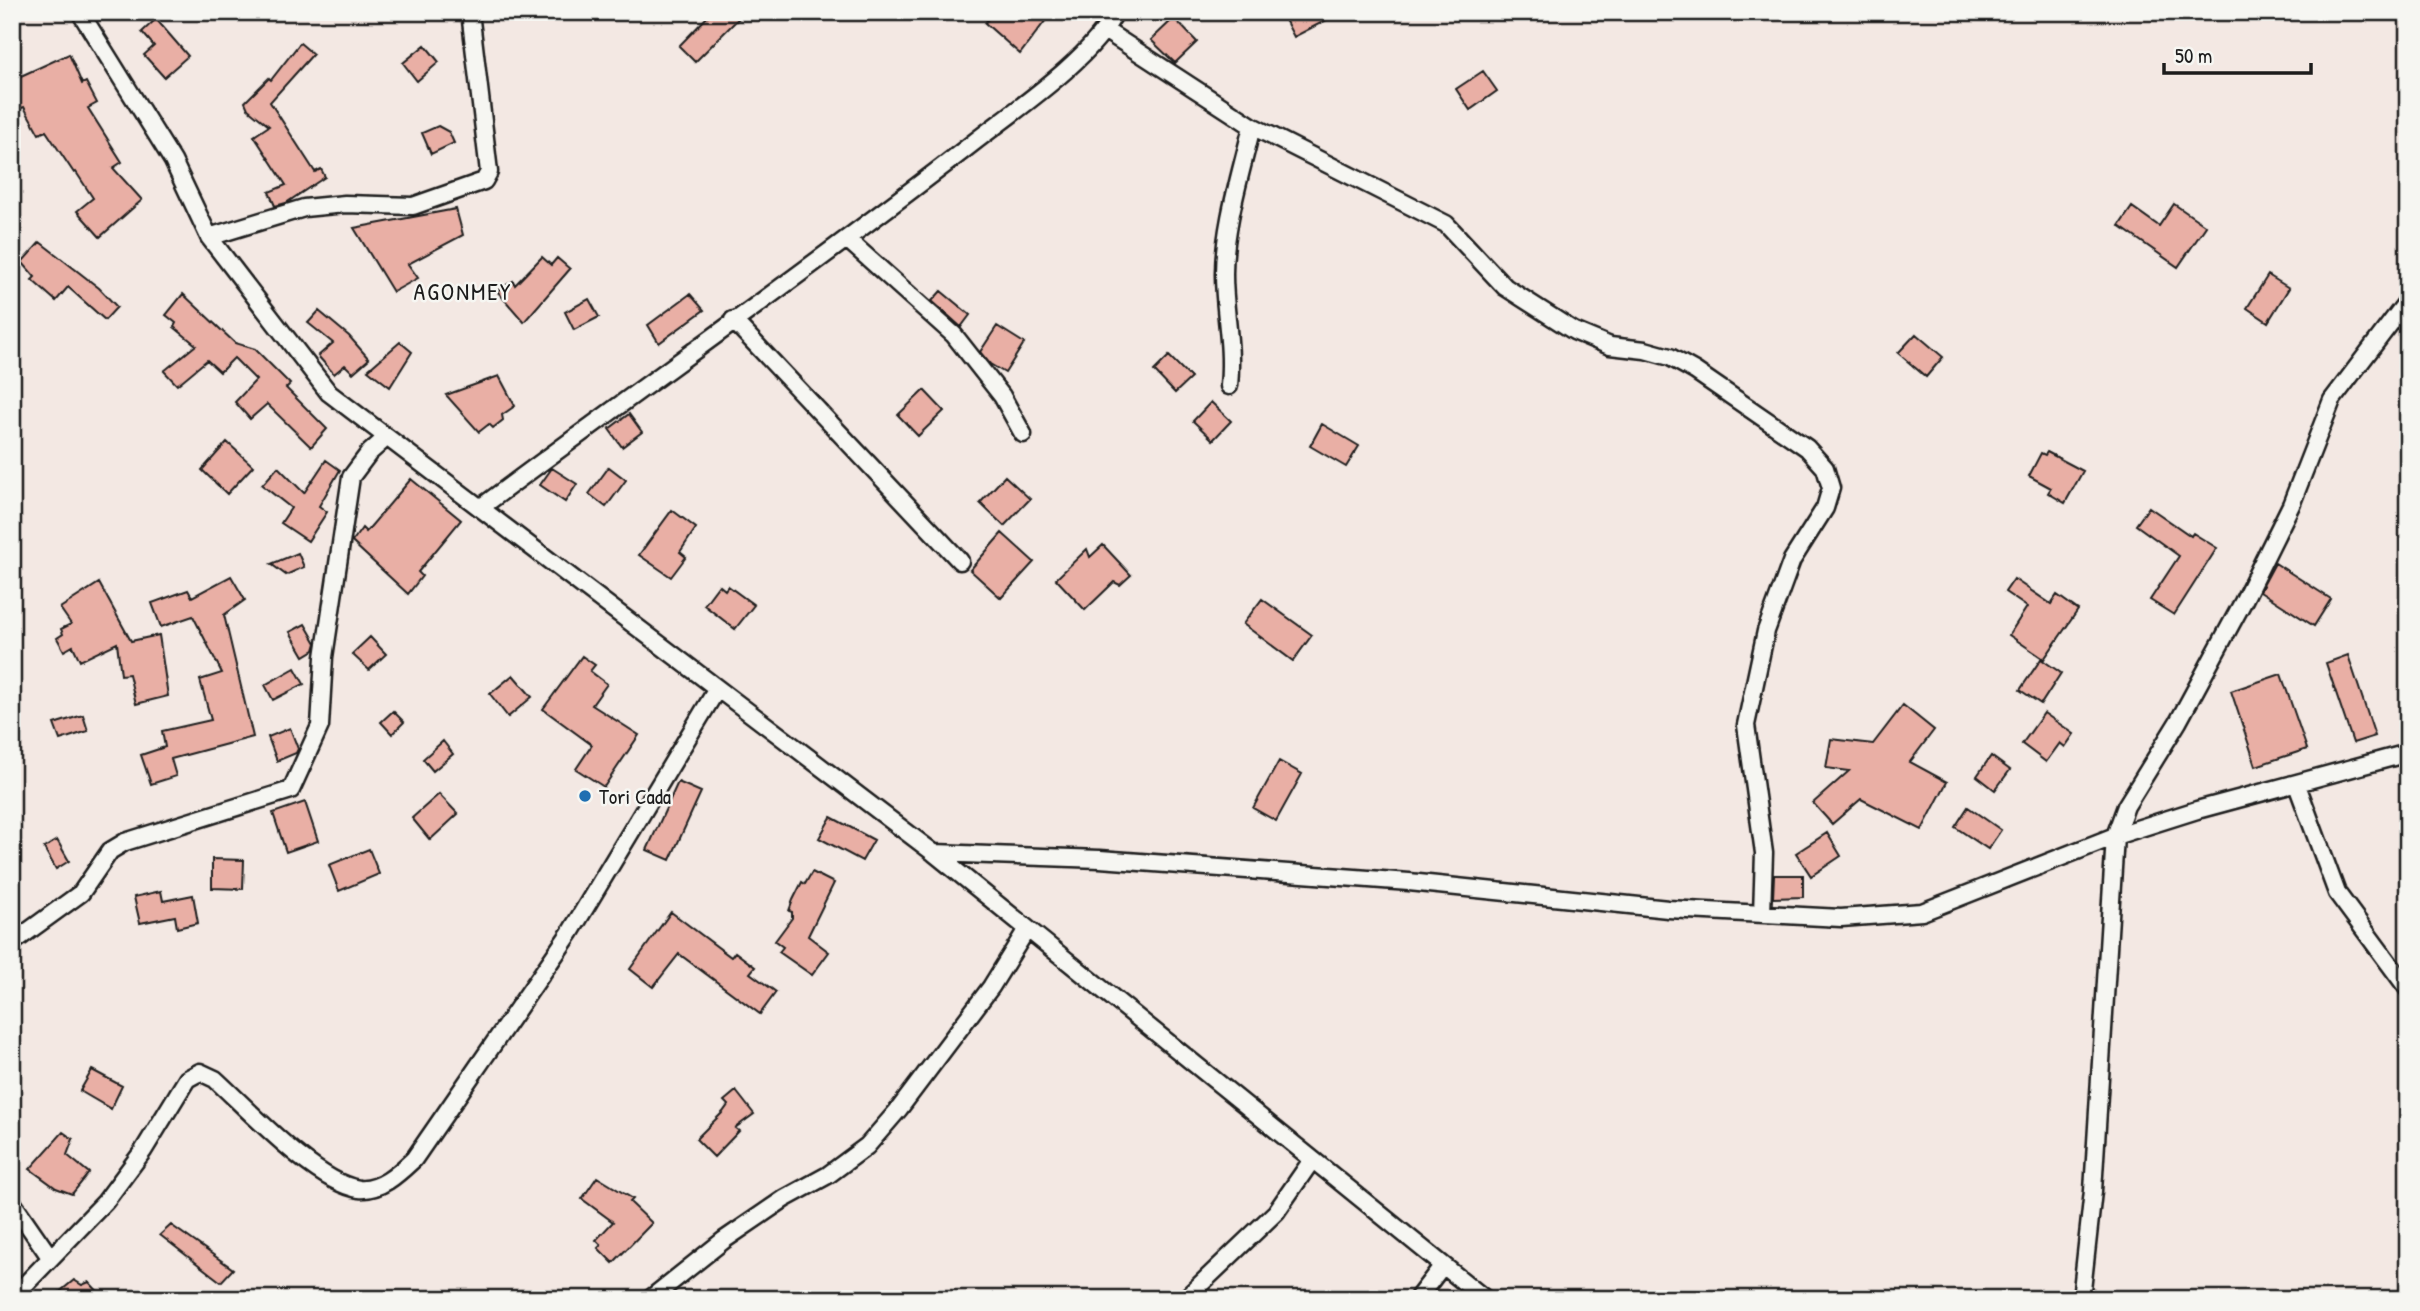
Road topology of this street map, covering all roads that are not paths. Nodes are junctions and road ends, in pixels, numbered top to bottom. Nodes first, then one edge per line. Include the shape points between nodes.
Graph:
1 (80, 12) edge
2 (470, 12) edge
3 (1115, 12) edge
4 (1107, 31) junction
5 (1252, 126) junction
6 (209, 237) junction
7 (848, 240) junction
8 (2408, 300) edge
9 (733, 320) junction
10 (1229, 386) dead end
11 (1023, 434) dead end
12 (387, 437) junction
13 (480, 508) junction
14 (960, 561) dead end
15 (718, 689) junction
16 (2408, 753) edge
17 (2297, 785) junction
18 (2115, 836) junction
19 (934, 853) junction
20 (1762, 914) junction
21 (1027, 929) junction
22 (12, 943) edge
23 (2408, 989) edge
24 (1312, 1160) junction
25 (12, 1202) edge
26 (50, 1257) junction
27 (1443, 1265) junction
28 (12, 1298) edge
29 (650, 1299) edge
30 (1185, 1299) edge
31 (1418, 1299) edge
32 (1485, 1299) edge
33 (2081, 1299) edge

1 - 6 street via 173,161
2 - 6 street via 489,173 484,181 413,206 304,208
3 - 4 street
4 - 5 street
4 - 7 street via 1041,90
5 - 10 street via 1224,274 1232,355
5 - 20 street via 1446,224 1505,287 1574,331 1610,346 1670,357 1695,371 1807,448 1825,468 1831,488 1825,508 1792,560 1766,631 1746,726 1764,853
6 - 12 street via 329,393
7 - 9 street
7 - 11 street via 954,335 1002,396
8 - 18 street via 2332,400 2291,505 2243,602 2126,806
9 - 13 street
9 - 14 street
12 - 13 street
12 - 22 street via 351,477 335,573 320,726 291,790 125,842 110,851 81,893
13 - 15 street
15 - 19 street
15 - 26 street via 570,933 414,1159 390,1181 360,1189 324,1176 215,1079 201,1072 187,1080 105,1202
16 - 17 street
17 - 18 street
17 - 23 street via 2337,893
18 - 20 street via 1922,912 1841,918
18 - 33 street via 2093,1191
19 - 20 street via 1100,859
19 - 21 street
21 - 24 street
21 - 29 street via 991,987 867,1146 724,1240
24 - 27 street
24 - 30 street via 1276,1212
25 - 26 street
26 - 28 street
27 - 31 street
27 - 32 street

